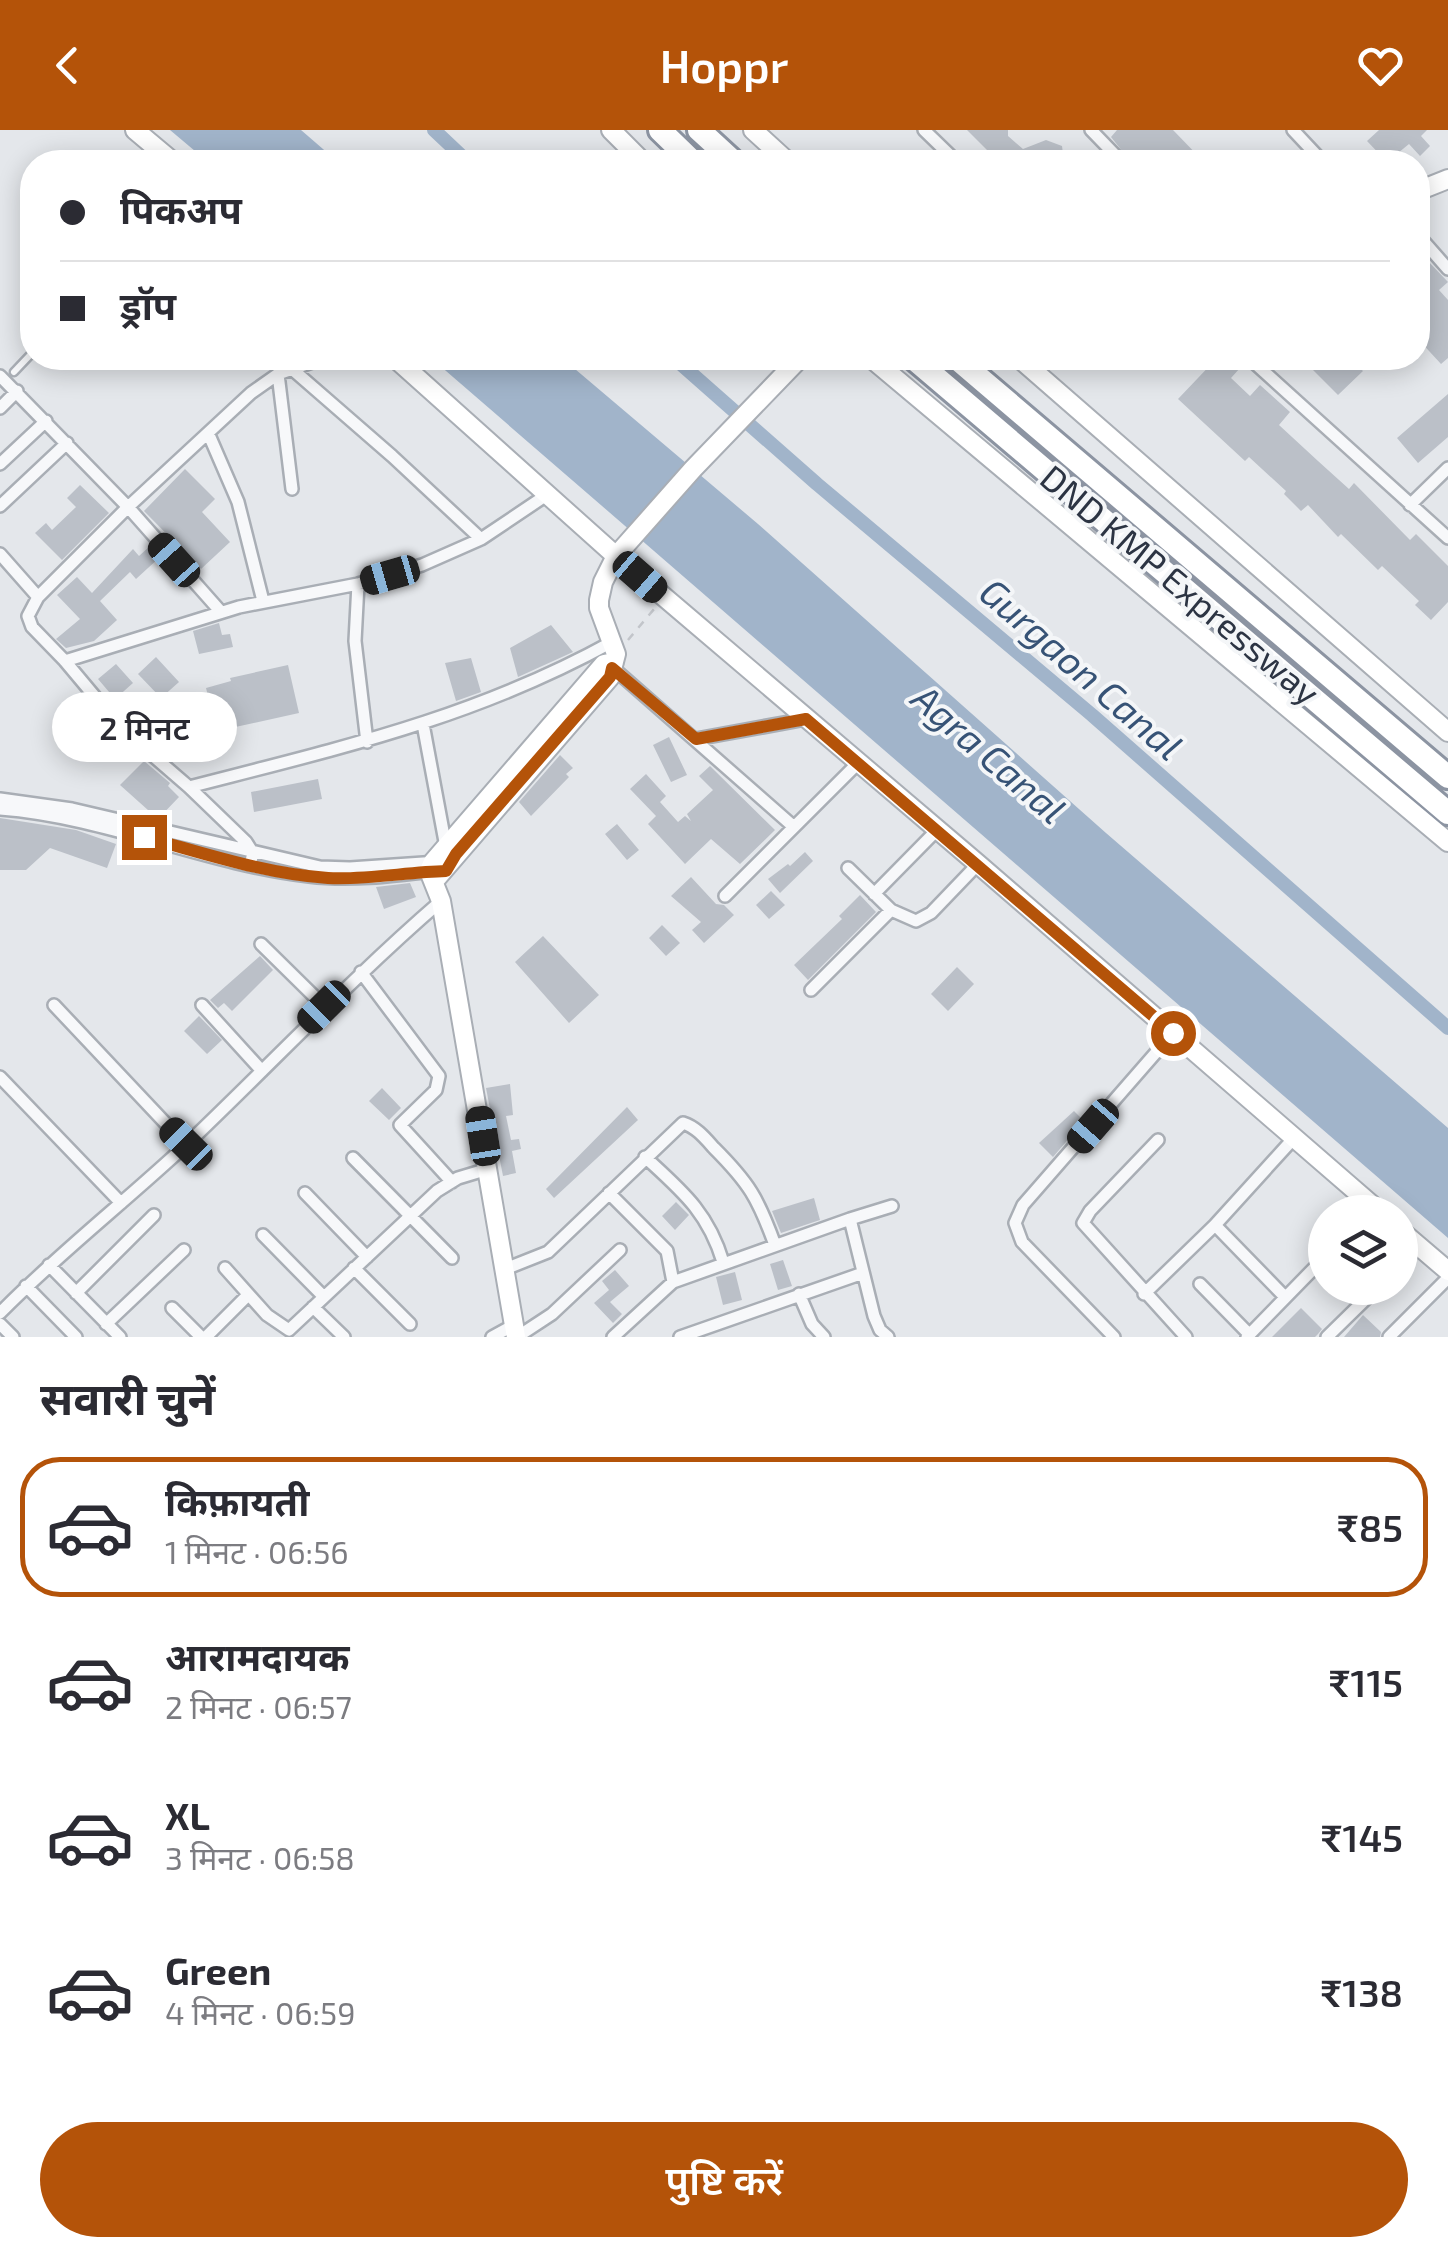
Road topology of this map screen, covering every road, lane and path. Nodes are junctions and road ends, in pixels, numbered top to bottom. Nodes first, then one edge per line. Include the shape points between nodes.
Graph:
1 (136, 130) edge
2 (611, 130) edge
3 (660, 130) edge
4 (698, 130) edge
5 (753, 130) edge
6 (924, 130) edge
7 (1091, 130) edge
8 (1294, 130) edge
9 (159, 150) edge
10 (631, 150) edge
11 (681, 150) edge
12 (720, 150) edge
13 (775, 150) edge
14 (945, 150) edge
15 (1110, 150) edge
16 (1312, 150) edge
17 (1430, 248) edge
18 (1448, 268) edge
19 (20, 366) edge
20 (292, 370) joint
21 (408, 370) edge
22 (788, 370) edge
23 (885, 370) edge
24 (928, 370) edge
25 (970, 370) edge
26 (1033, 370) edge
27 (1262, 370) edge
28 (14, 372) dead end
29 (278, 374) junction
30 (0, 376) edge
31 (17, 392) junction
32 (0, 408) edge
33 (46, 421) junction
34 (209, 435) junction
35 (67, 443) junction
36 (0, 464) edge
37 (1448, 468) edge
38 (292, 489) dead end
39 (548, 494) junction
40 (1410, 505) junction
41 (0, 506) edge
42 (128, 507) junction
43 (1448, 538) edge
44 (481, 539) junction
45 (0, 554) edge
46 (616, 556) junction
47 (358, 584) junction
48 (38, 597) junction
49 (664, 598) junction
50 (263, 601) junction
51 (221, 612) junction
52 (614, 656) junction
53 (65, 661) junction
54 (806, 719) junction
55 (423, 724) junction
56 (1448, 732) edge
57 (696, 739) junction
58 (367, 742) junction
59 (858, 763) junction
60 (1448, 777) edge
61 (189, 786) junction
62 (0, 799) edge
63 (0, 809) edge
64 (1448, 813) edge
65 (794, 827) junction
66 (937, 830) junction
67 (1448, 842) edge
68 (251, 859) junction
69 (978, 864) junction
70 (440, 865) junction
71 (848, 868) dead end
72 (874, 894) junction
73 (725, 896) dead end
74 (441, 901) junction
75 (890, 910) junction
76 (261, 944) dead end
77 (361, 972) junction
78 (810, 990) dead end
79 (54, 1005) dead end
80 (202, 1006) dead end
81 (324, 1007) junction
82 (1173, 1033) junction
83 (262, 1070) junction
84 (0, 1077) edge
85 (1294, 1138) junction
86 (1158, 1140) dead end
87 (186, 1144) junction
88 (645, 1157) junction
89 (352, 1158) dead end
90 (488, 1170) junction
91 (452, 1182) junction
92 (305, 1193) dead end
93 (609, 1193) junction
94 (1356, 1195) edge
95 (121, 1203) junction
96 (892, 1206) dead end
97 (410, 1214) junction
98 (154, 1215) dead end
99 (850, 1219) junction
100 (1216, 1224) junction
101 (263, 1235) dead end
102 (774, 1244) junction
103 (1419, 1246) edge
104 (184, 1250) dead end
105 (620, 1250) dead end
106 (366, 1256) junction
107 (452, 1258) dead end
108 (724, 1262) junction
109 (49, 1264) junction
110 (225, 1268) dead end
111 (354, 1268) junction
112 (504, 1269) junction
113 (863, 1273) junction
114 (1308, 1274) edge
115 (1448, 1275) edge
116 (673, 1282) junction
117 (1200, 1284) dead end
118 (26, 1286) junction
119 (76, 1293) junction
120 (799, 1294) junction
121 (1144, 1294) junction
122 (248, 1296) junction
123 (1286, 1297) junction
124 (318, 1302) junction
125 (1360, 1305) edge
126 (172, 1308) dead end
127 (0, 1314) edge
128 (0, 1324) edge
129 (106, 1324) junction
130 (410, 1324) dead end
131 (296, 1333) edge
132 (515, 1333) edge
133 (1248, 1336) edge
134 (13, 1337) edge
135 (76, 1337) edge
136 (120, 1337) edge
137 (204, 1337) edge
138 (344, 1337) edge
139 (492, 1337) edge
140 (614, 1337) edge
141 (680, 1337) edge
142 (824, 1337) edge
143 (888, 1337) edge
144 (1114, 1337) edge
145 (1186, 1337) edge
146 (1328, 1337) edge
147 (1389, 1337) edge

1 - 9 street
2 - 10 street
3 - 11 highway
4 - 12 highway
5 - 13 street
6 - 14 street
7 - 15 street
8 - 16 street
17 - 18 street
19 - 28 lane
20 - 29 street
20 - 44 street
21 - 39 street
22 - 46 street
23 - 67 street
24 - 64 highway, DND KMP Expressway
25 - 60 highway, DND KMP Expressway
26 - 56 street
27 - 40 street
29 - 34 street
29 - 38 street
30 - 31 street
31 - 32 street
31 - 33 street
33 - 35 street
33 - 36 street
34 - 42 street
34 - 50 street via 238,502
35 - 41 street
35 - 42 street
37 - 40 street
39 - 44 street
39 - 46 street
40 - 43 street
42 - 48 street
42 - 51 street
44 - 47 street
45 - 48 street
46 - 49 street
46 - 52 street via 599,600
47 - 50 street
47 - 58 street via 355,641
48 - 53 street via 28,620
49 - 52 path
49 - 54 street
50 - 51 street
51 - 53 street
52 - 55 street
52 - 57 street
52 - 70 street
53 - 61 street via 122,729
54 - 57 street
54 - 59 street
55 - 58 street
55 - 70 street
57 - 65 street
58 - 61 street
59 - 65 street
59 - 66 street
61 - 68 street via 246,842
62 - 68 street via 72,809
63 - 68 street via 69,817
65 - 73 street
66 - 69 street
66 - 72 street
68 - 70 street via 331,878
69 - 75 street via 923,918
69 - 82 street
70 - 74 street
71 - 72 street
72 - 75 street
74 - 77 street
74 - 90 street
75 - 78 street
76 - 81 street
77 - 81 street
77 - 91 street via 437,1071 436,1090 400,1124
79 - 87 street
80 - 83 street
81 - 83 street
82 - 85 street
82 - 144 street via 1022,1205 1015,1223 1022,1242
83 - 87 street
84 - 95 street
85 - 94 street
85 - 100 street
86 - 121 street via 1084,1222
87 - 95 street
88 - 93 street
88 - 102 street via 688,1123 756,1194
88 - 108 street via 698,1208
89 - 97 street
90 - 91 street
90 - 112 street
91 - 97 street
92 - 106 street
93 - 112 street via 548,1252
93 - 116 street via 667,1251
95 - 109 street
96 - 99 street
97 - 106 street
97 - 107 street
98 - 119 street
99 - 102 street
99 - 113 street
100 - 121 street
100 - 123 street
101 - 124 street
102 - 108 street
103 - 115 street
104 - 129 street
105 - 132 street via 552,1314
106 - 111 street
108 - 116 street
109 - 118 street
109 - 119 street
110 - 122 street
111 - 124 street
111 - 130 street
112 - 132 street
113 - 120 street
113 - 143 street via 874,1316
114 - 123 street
115 - 147 street
116 - 140 street
117 - 133 street
118 - 127 street
118 - 135 street
119 - 129 street
120 - 141 street
120 - 142 street
121 - 145 street
122 - 131 street
122 - 137 street
123 - 133 street
124 - 131 street
124 - 138 street
125 - 146 street
126 - 137 street
128 - 134 street
129 - 136 street
132 - 139 street

